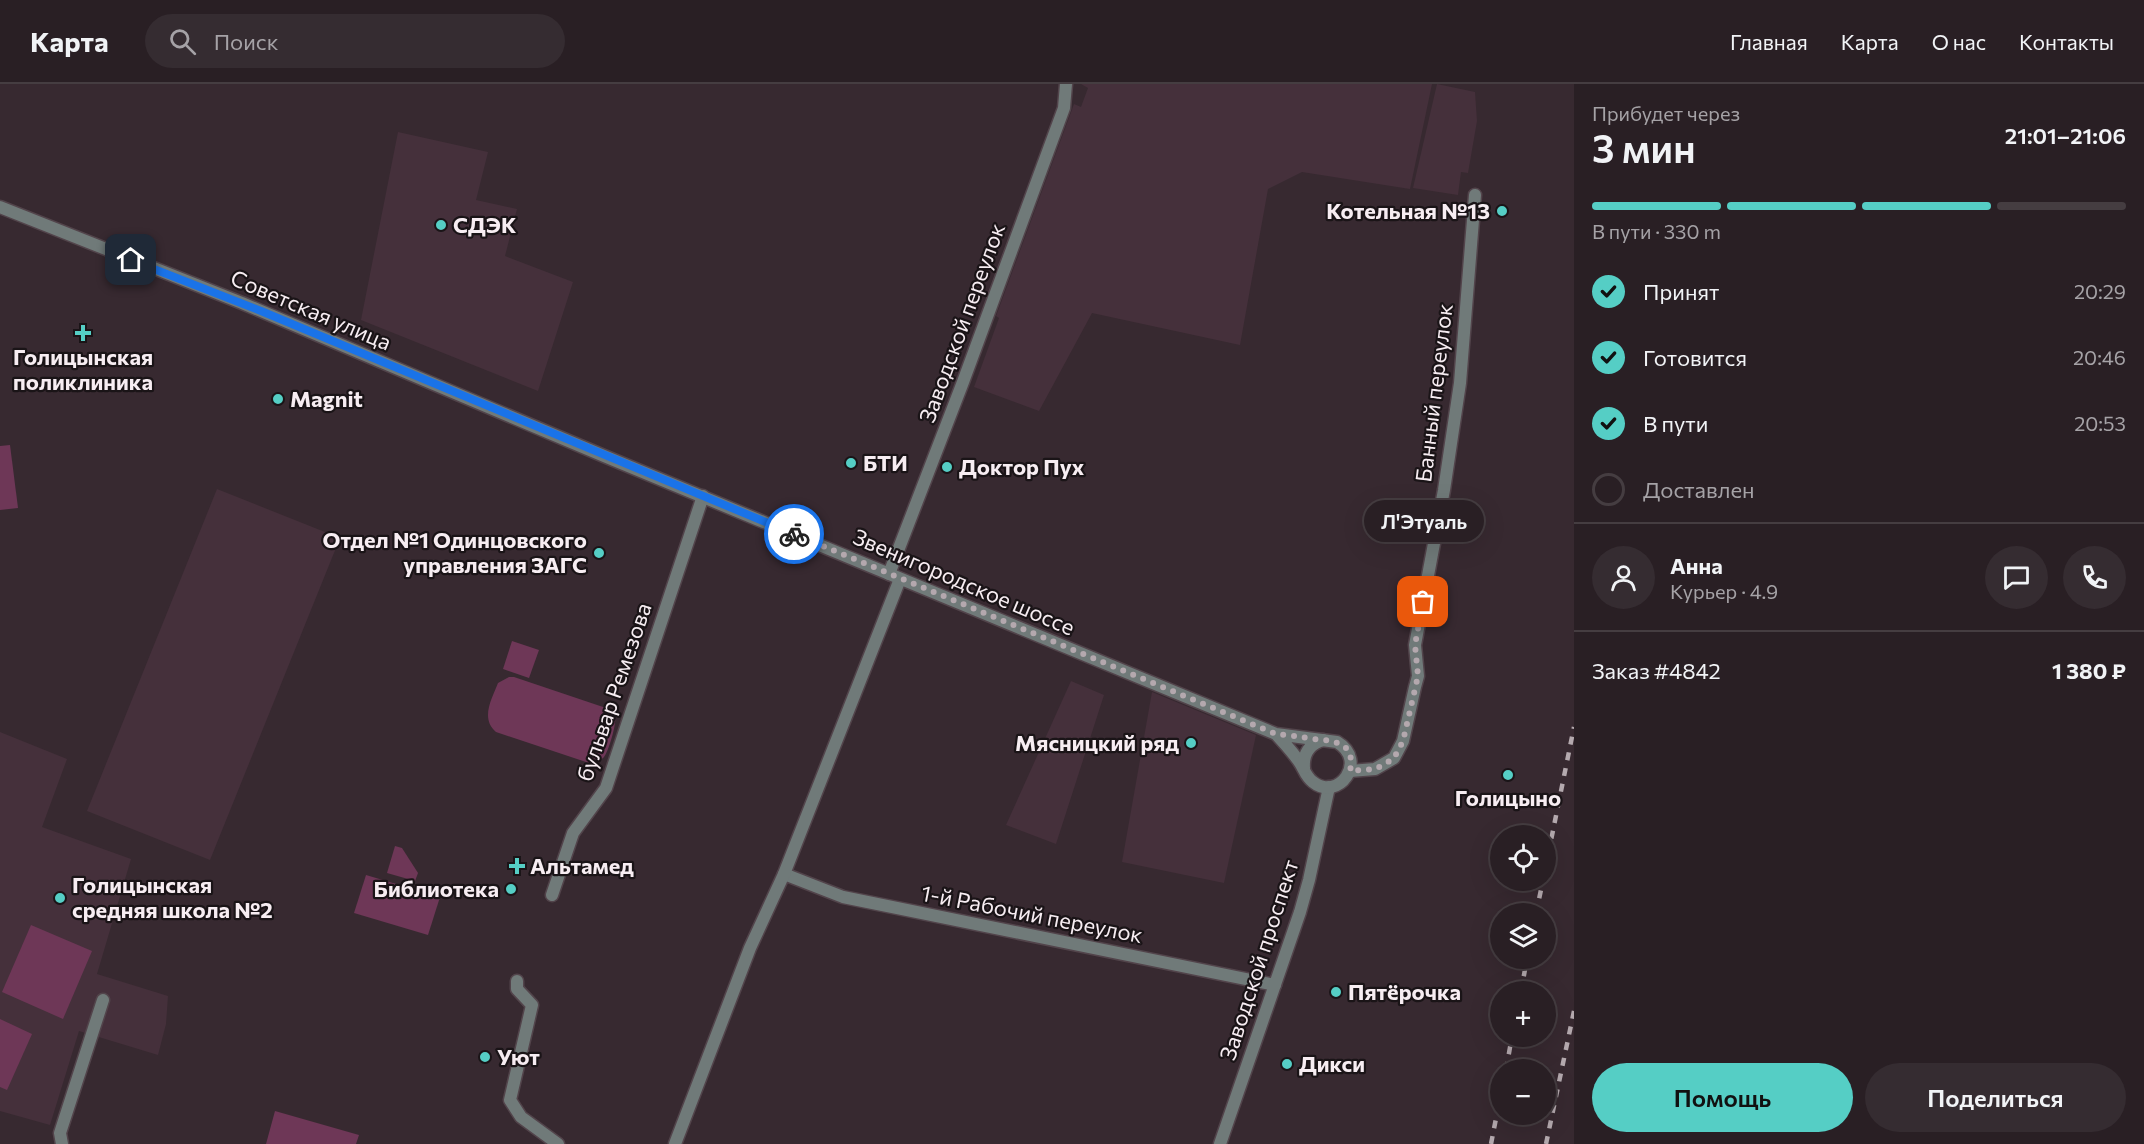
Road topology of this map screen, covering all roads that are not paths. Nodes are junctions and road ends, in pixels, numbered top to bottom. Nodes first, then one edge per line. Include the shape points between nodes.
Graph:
1 (1066, 84) edge
2 (1475, 195) dead end
3 (0, 207) edge
4 (604, 456) joint
5 (703, 496) junction
6 (895, 576) junction
7 (1276, 734) junction
8 (1323, 740) junction
9 (1304, 768) junction
10 (1350, 771) junction
11 (1329, 787) junction
12 (784, 874) junction
13 (552, 895) dead end
14 (517, 981) dead end
15 (1275, 985) junction
16 (103, 1000) dead end
17 (62, 1144) edge
18 (558, 1144) edge
19 (675, 1144) edge
20 (1220, 1144) edge

1 - 6 street, Заводской переулок via 1064,108
2 - 10 street, Банный переулок via 1460,383 1415,645 1416,687 1403,741 1394,758 1375,769
3 - 4 street, Советская улица via 242,303
4 - 5 street, Звенигородское шоссе
5 - 6 street, Звенигородское шоссе
5 - 13 street, бульвар Ремезова via 606,788 573,832
6 - 7 street, Звенигородское шоссе
6 - 12 street
7 - 8 street
7 - 9 street
8 - 9 street via 1308,750
8 - 10 street via 1333,740 1345,748 1351,761
9 - 11 street via 1315,784
10 - 11 street via 1342,782
11 - 15 street, Заводской проспект via 1309,880
12 - 15 street, 1-й Рабочий переулок via 843,897
12 - 19 street via 750,948
14 - 18 street via 517,989 532,1005 510,1100 521,1117
15 - 20 street, Заводской проспект
16 - 17 street via 60,1133

